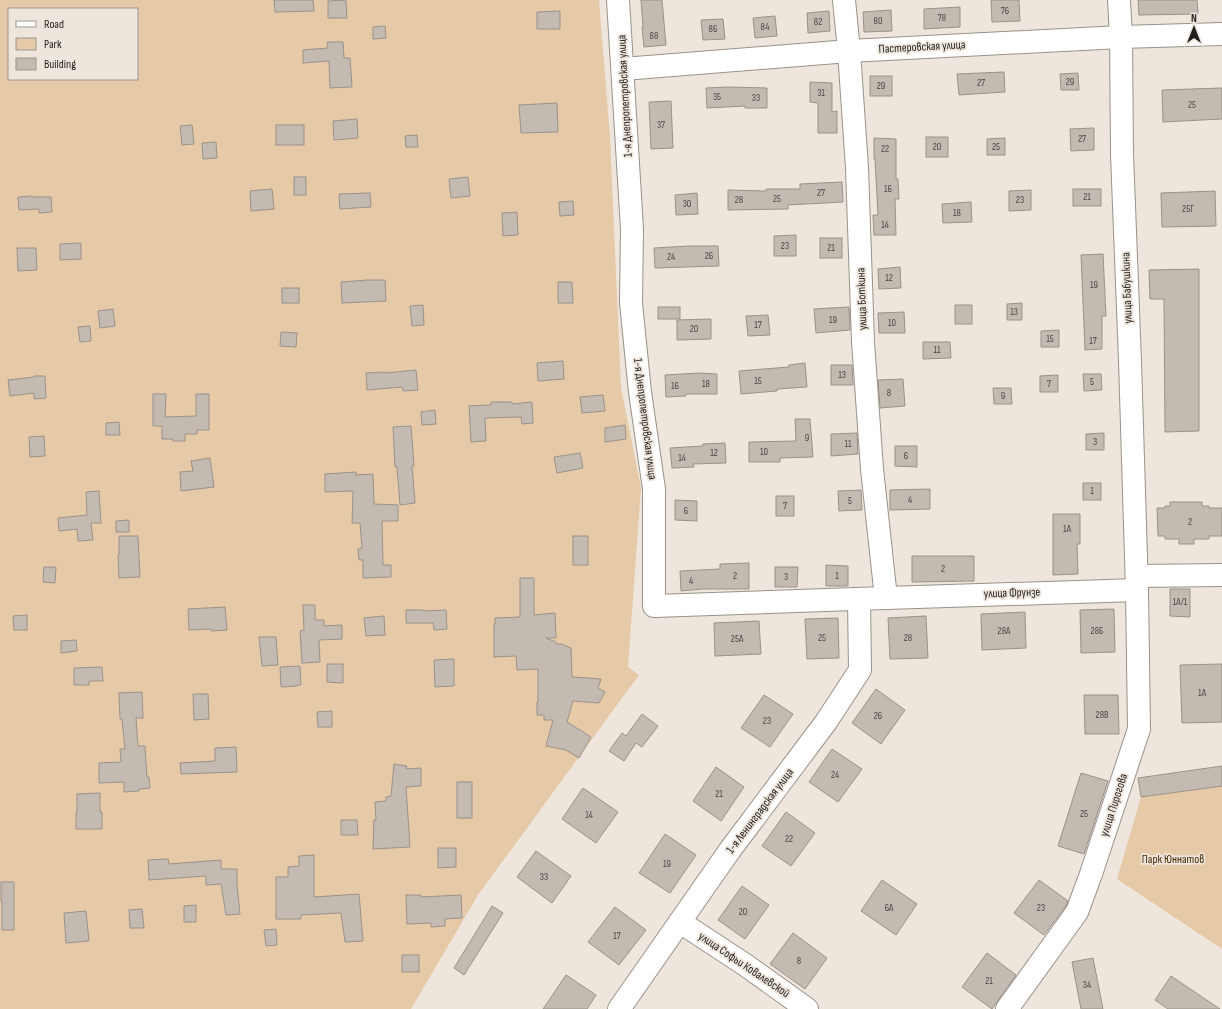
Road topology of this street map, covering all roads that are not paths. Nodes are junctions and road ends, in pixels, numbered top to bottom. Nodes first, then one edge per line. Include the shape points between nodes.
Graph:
1 (618, 0) edge
2 (844, 0) edge
3 (1119, 0) edge
4 (1222, 34) edge
5 (1121, 37) junction
6 (849, 51) junction
7 (624, 69) junction
8 (1222, 575) edge
9 (1137, 583) junction
10 (886, 598) junction
11 (859, 600) junction
12 (680, 922) junction
13 (618, 1009) edge
14 (807, 1009) edge
15 (1007, 1009) edge

1 - 7 street, 1-я Днепропетровская улица
2 - 6 street, улица Боткина
3 - 5 street, улица Бабушкина
4 - 5 street, Пастеровская улица
5 - 6 street, Пастеровская улица
5 - 9 street, улица Бабушкина via 1122,154
6 - 7 street, Пастеровская улица
6 - 10 street, улица Боткина via 857,175 863,342 872,469
7 - 11 street, 1-я Днепропетровская улица via 632,230 630,303 654,489 654,606
8 - 9 street, улица Фрунзе
9 - 10 street, улица Фрунзе
9 - 15 street, улица Пирогова via 1140,729 1077,912
10 - 11 street, 1-я Днепропетровская улица
11 - 12 street, 1-я Ленинградская улица via 860,670 826,722 730,850
12 - 13 street, 1-я Ленинградская улица
12 - 14 street, улица Софьи Ковалевской

